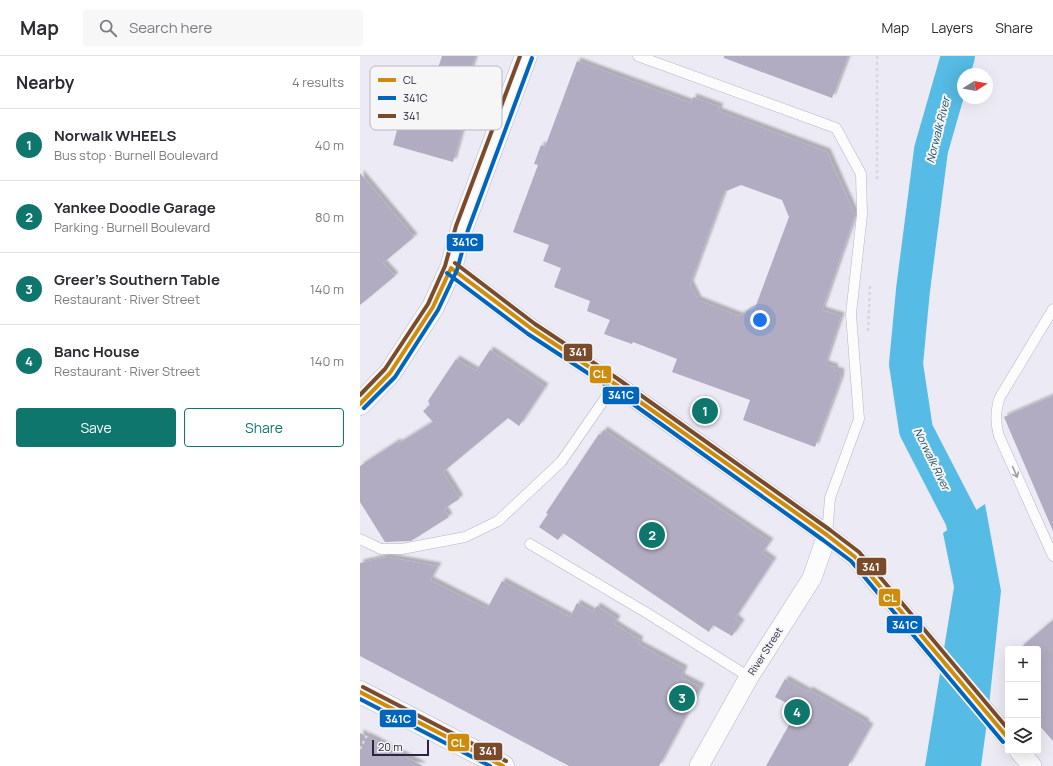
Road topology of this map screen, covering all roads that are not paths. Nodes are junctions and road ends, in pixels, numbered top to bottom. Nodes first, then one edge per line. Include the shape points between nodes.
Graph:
1 (526, 56) edge
2 (638, 56) edge
3 (502, 120) edge
4 (498, 130) edge
5 (451, 268) junction
6 (1053, 309) edge
7 (615, 384) junction
8 (360, 404) edge
9 (827, 535) junction
10 (360, 539) edge
11 (530, 544) dead end
12 (1053, 556) edge
13 (749, 677) junction
14 (360, 692) edge
15 (1005, 734) edge
16 (1022, 754) edge
17 (503, 766) edge
18 (699, 766) edge
19 (1032, 766) edge

1 - 3 main road
2 - 9 lane via 836,128 861,174 862,214 851,314 860,419 830,498
4 - 5 main road via 462,228
5 - 7 street via 532,329
5 - 8 main road via 433,307 390,373
6 -> 12 lane via 1000,397 996,410 999,436
7 - 9 street
7 - 10 lane via 561,462 498,521 465,537 402,549 381,549
9 - 13 street, River Street via 812,578
9 - 15 street via 855,557
11 - 13 lane
13 - 18 street, River Street
14 - 17 main road
16 - 19 street

